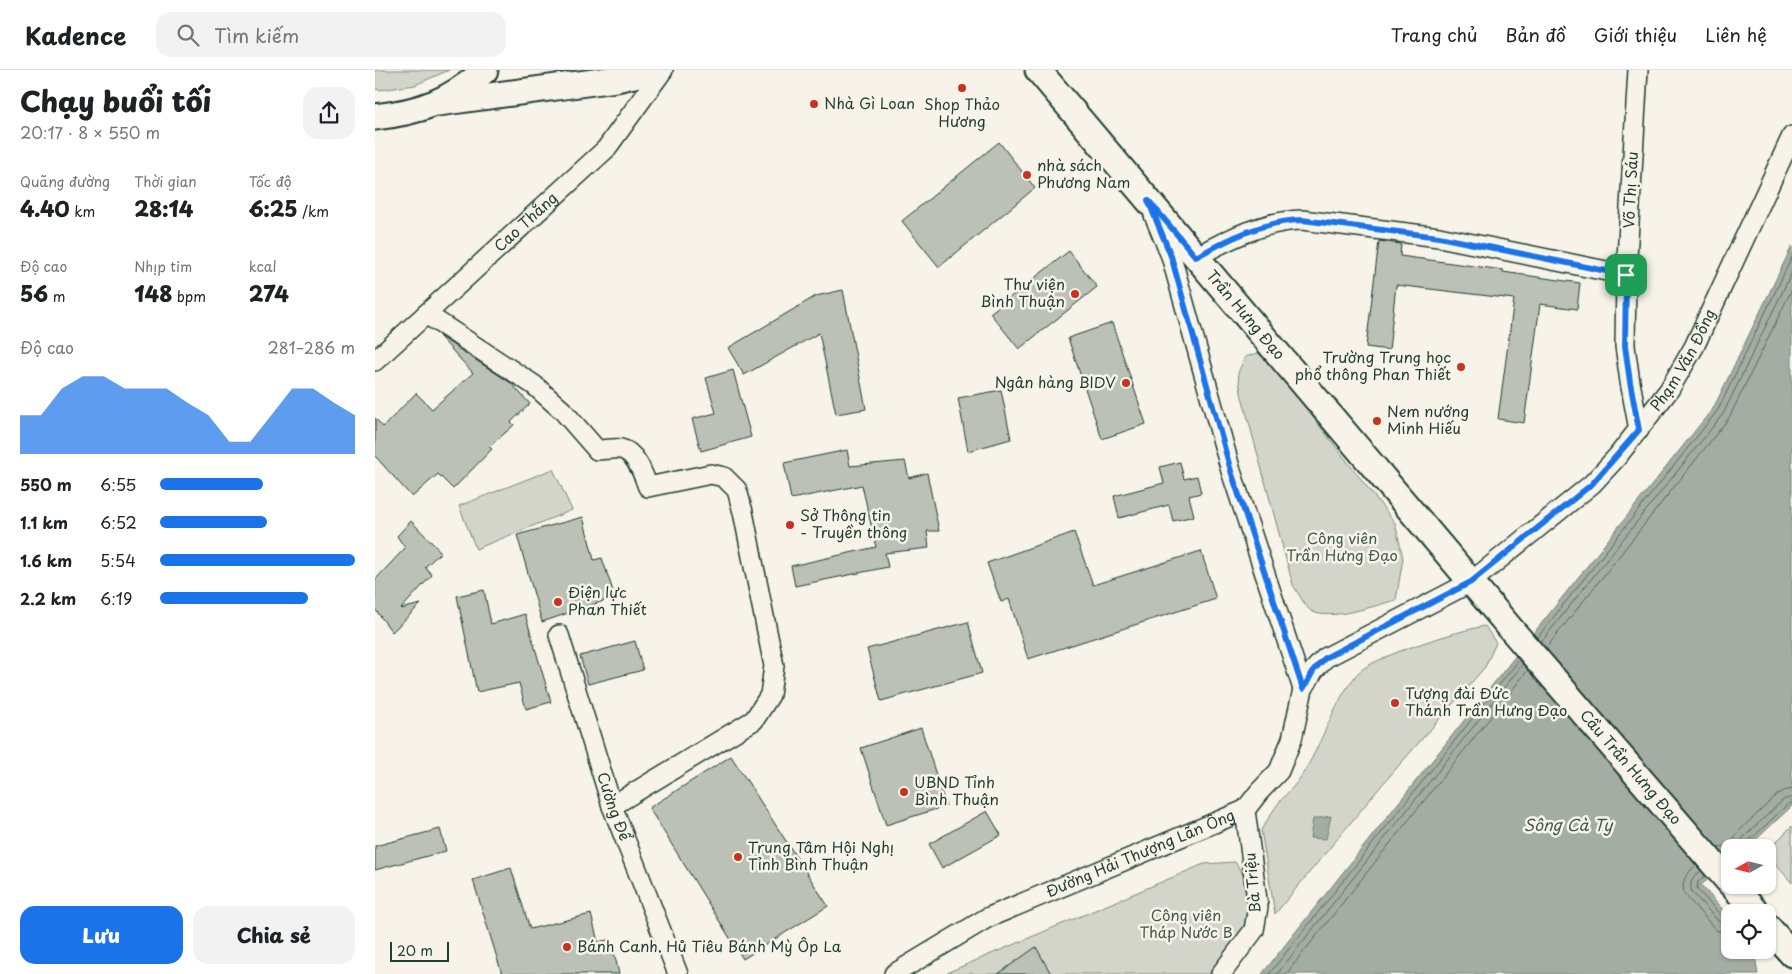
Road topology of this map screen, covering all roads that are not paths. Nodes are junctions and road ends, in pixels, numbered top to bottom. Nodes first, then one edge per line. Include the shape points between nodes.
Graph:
1 (485, 70) edge
2 (656, 70) edge
3 (663, 70) edge
4 (1038, 70) edge
5 (1638, 70) edge
6 (438, 102) junction
7 (375, 117) edge
8 (1792, 136) edge
9 (1148, 200) junction
10 (1196, 257) junction
11 (1626, 275) junction
12 (426, 314) junction
13 (375, 362) edge
14 (1639, 430) junction
15 (1471, 582) junction
16 (1511, 629) joint
17 (559, 635) dead end
18 (1303, 689) junction
19 (612, 806) junction
20 (1245, 810) junction
21 (1721, 872) edge
22 (1740, 894) edge
23 (1748, 904) edge
24 (1776, 936) edge
25 (1792, 954) edge
26 (678, 974) edge
27 (894, 974) edge
28 (1221, 974) edge

1 - 6 main road via 470,84
2 - 6 main road via 616,79
3 - 12 street, Cao Thắng via 606,149
4 - 9 main road, Trần Hưng Đạo
5 - 11 street, Võ Thị Sáu
6 - 7 main road via 404,114
8 - 14 street, Phạm Văn Đồng via 1694,348 1669,390
9 - 10 main road, Trần Hưng Đạo
9 - 18 street via 1171,256 1231,471
10 - 11 street via 1231,238 1285,221 1302,220 1439,237
10 - 15 main road, Trần Hưng Đạo
11 - 14 street, Võ Thị Sáu via 1625,346
12 - 13 street, Cao Thắng
12 - 19 street via 535,386 563,411 597,450 623,449 632,456 648,487 711,474 724,477 737,490 774,666 770,695 754,720
14 - 15 street, Phạm Văn Đồng via 1592,484
15 - 16 main road, Trần Hưng Đạo
15 - 18 street, Đường Hải Thượng Lãn Ông via 1325,658
16 - 21 main road, Cầu Trần Hưng Đạo
17 - 19 street, Cường Để
18 - 20 street, Đường Hải Thượng Lãn Ông via 1292,740 1279,771
19 - 26 street, Cường Để
20 - 27 street, Đường Hải Thượng Lãn Ông via 987,918
20 - 28 street, Bà Triệu via 1257,918 1254,930
22 - 23 main road, Cầu Trần Hưng Đạo
24 - 25 main road

